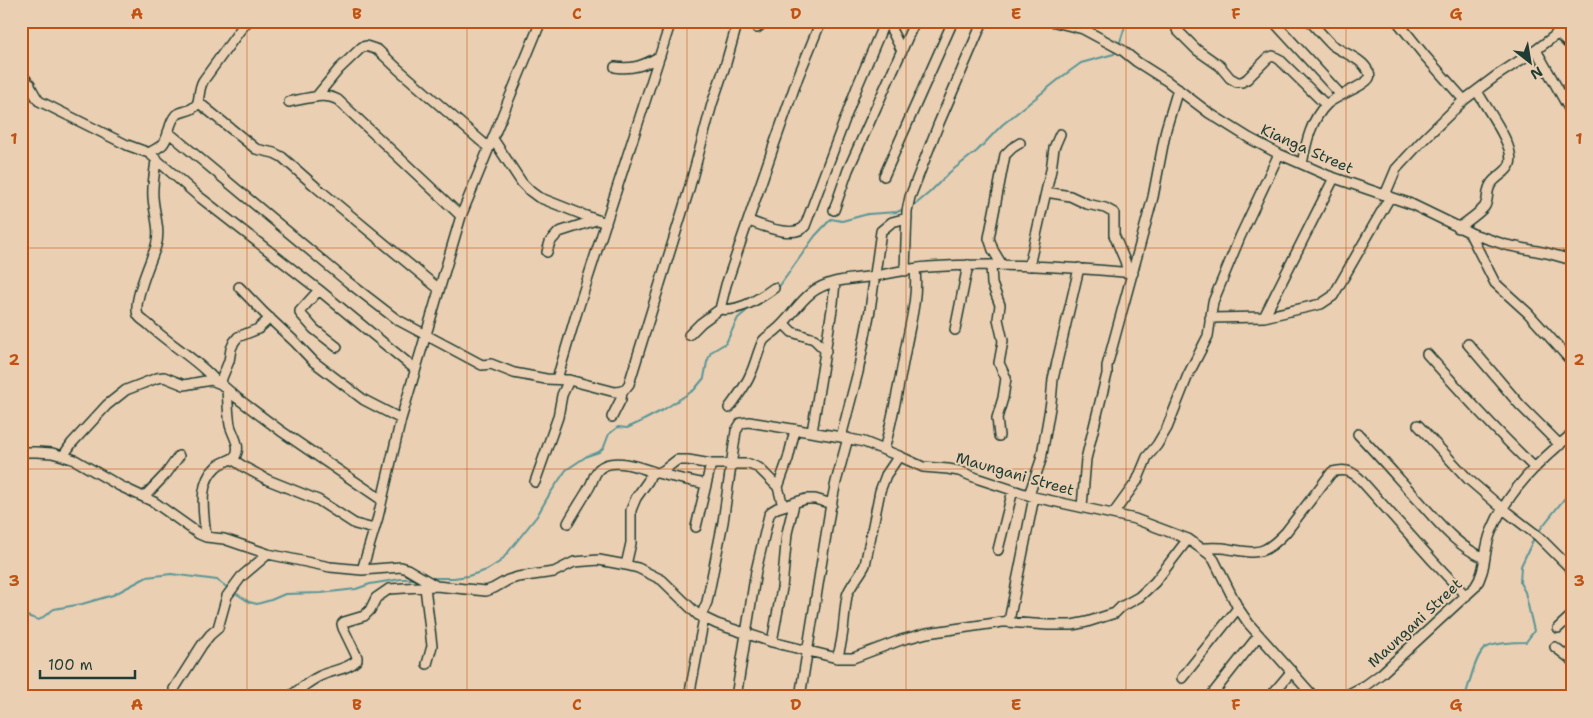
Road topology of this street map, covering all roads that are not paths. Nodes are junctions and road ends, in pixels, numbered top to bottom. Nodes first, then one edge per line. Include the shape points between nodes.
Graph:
1 (248, 21) edge
2 (541, 21) edge
3 (671, 21) edge
4 (738, 21) edge
5 (766, 21) edge
6 (821, 21) edge
7 (886, 21) edge
8 (915, 21) edge
9 (953, 21) edge
10 (983, 21) edge
11 (1052, 21) edge
12 (1273, 21) edge
13 (1310, 21) edge
14 (1397, 21) edge
15 (1568, 21) edge
16 (757, 28) dead end
17 (1177, 30) dead end
18 (1564, 34) edge
19 (1572, 47) edge
20 (1536, 50) junction
21 (902, 51) junction
22 (660, 56) junction
23 (615, 67) dead end
24 (21, 74) edge
25 (30, 84) junction
26 (1178, 89) junction
27 (1477, 91) junction
28 (1340, 94) junction
29 (21, 97) edge
30 (316, 97) junction
31 (1464, 100) junction
32 (198, 102) junction
33 (289, 102) dead end
34 (1326, 105) junction
35 (1572, 114) edge
36 (168, 132) junction
37 (1060, 134) dead end
38 (491, 143) junction
39 (1020, 143) dead end
40 (1279, 154) junction
41 (153, 156) junction
42 (1302, 164) junction
43 (884, 176) dead end
44 (1334, 178) junction
45 (1046, 192) junction
46 (1387, 196) junction
47 (834, 210) dead end
48 (461, 216) junction
49 (907, 218) junction
50 (596, 220) junction
51 (606, 222) junction
52 (748, 222) junction
53 (1458, 228) junction
54 (1469, 232) junction
55 (547, 252) dead end
56 (1572, 260) edge
57 (968, 265) junction
58 (991, 265) junction
59 (1002, 265) junction
60 (1029, 266) junction
61 (1079, 268) junction
62 (915, 269) junction
63 (905, 270) junction
64 (1130, 273) junction
65 (876, 276) junction
66 (835, 282) junction
67 (239, 286) dead end
68 (774, 288) dead end
69 (439, 289) junction
70 (319, 290) junction
71 (720, 309) junction
72 (1264, 317) junction
73 (270, 318) junction
74 (1210, 318) junction
75 (784, 324) junction
76 (955, 330) dead end
77 (425, 334) junction
78 (689, 336) dead end
79 (1468, 344) dead end
80 (337, 347) dead end
81 (826, 351) junction
82 (1427, 354) dead end
83 (1572, 362) edge
84 (415, 369) junction
85 (557, 379) junction
86 (569, 380) junction
87 (221, 385) junction
88 (622, 392) junction
89 (728, 408) dead end
90 (612, 417) dead end
91 (400, 419) junction
92 (1418, 425) dead end
93 (795, 430) junction
94 (812, 432) junction
95 (1358, 434) dead end
96 (1572, 434) edge
97 (999, 436) dead end
98 (844, 438) junction
99 (1560, 445) junction
100 (884, 450) junction
101 (21, 452) edge
102 (63, 456) junction
103 (179, 456) dead end
104 (899, 456) junction
105 (232, 459) junction
106 (711, 464) junction
107 (732, 464) junction
108 (1535, 468) junction
109 (655, 472) junction
110 (535, 482) dead end
111 (706, 484) junction
112 (778, 487) junction
113 (1013, 490) junction
114 (1032, 496) junction
115 (144, 497) junction
116 (382, 500) junction
117 (794, 504) junction
118 (832, 504) junction
119 (783, 506) junction
120 (1082, 507) junction
121 (1503, 509) junction
122 (1113, 514) junction
123 (568, 523) dead end
124 (696, 527) dead end
125 (374, 529) junction
126 (206, 537) junction
127 (1188, 539) junction
128 (1201, 548) junction
129 (998, 550) dead end
130 (268, 554) junction
131 (1485, 558) junction
132 (626, 564) junction
133 (362, 570) junction
134 (1572, 570) edge
135 (436, 586) junction
136 (425, 587) junction
137 (1466, 596) junction
138 (1238, 608) junction
139 (1572, 615) edge
140 (702, 617) junction
141 (1007, 622) junction
142 (1558, 628) dead end
143 (746, 634) junction
144 (1259, 635) junction
145 (772, 642) junction
146 (1554, 647) dead end
147 (806, 650) junction
148 (837, 658) junction
149 (1572, 660) edge
150 (428, 664) dead end
151 (1292, 671) junction
152 (1182, 678) dead end
153 (174, 689) dead end
154 (289, 697) edge
155 (689, 697) edge
156 (736, 697) edge
157 (800, 697) edge
158 (1210, 697) edge
159 (1270, 697) edge
160 (1314, 697) edge
161 (1344, 697) edge

1 - 32 street via 199,88
2 - 38 street
3 - 22 street
4 - 88 street via 629,384
5 - 16 street
6 - 52 street
7 - 21 street
7 - 52 street via 857,87 805,226 791,232
8 - 21 street
9 - 43 street
10 - 49 street via 922,165 910,197
11 - 26 street, Kianga Street via 1097,36
12 - 28 street
13 - 28 street via 1331,44 1368,70 1370,75 1364,83
14 - 31 street
15 - 18 street
17 - 34 street via 1236,82 1247,79 1268,58 1279,59
18 - 19 street
18 - 20 street
20 - 27 street
20 - 35 street
21 - 47 street via 848,170
22 - 23 street via 642,66
22 - 51 street
24 - 25 street
25 - 29 street
25 - 41 street via 39,101
26 - 40 street, Kianga Street via 1209,113
26 - 64 street via 1166,128 1153,197
27 - 31 street
27 - 53 street via 1507,141 1510,166 1492,181 1484,209
28 - 34 street
30 - 33 street
30 - 38 street via 362,47 372,47
30 - 48 street via 328,96 338,100
31 - 46 street via 1396,169
32 - 36 street via 189,111 177,114
32 - 69 street via 256,149 282,157
34 - 42 street via 1306,141
36 - 41 street
36 - 77 street via 348,282 396,319
37 - 45 street via 1054,148
38 - 48 street
38 - 50 street via 522,183 538,197
39 - 59 street via 1005,155 990,238
40 - 42 street, Kianga Street
40 - 74 street via 1240,237 1213,302
41 - 70 street via 210,206
41 - 87 street via 153,198 158,232 136,303 138,316
42 - 44 street, Kianga Street
44 - 46 street, Kianga Street
44 - 72 street
45 - 60 street
45 - 64 street via 1070,196 1114,213 1114,235
46 - 53 street, Kianga Street via 1411,204
46 - 72 street via 1329,300
48 - 69 street
49 - 63 street
49 - 65 street via 892,222 881,230
50 - 51 street
50 - 55 street via 559,232 550,242
51 - 85 street
52 - 71 street
53 - 54 street, Kianga Street
54 - 56 street, Kianga Street via 1506,245
54 - 83 street via 1495,282
57 - 58 street
57 - 62 street
57 - 76 street
58 - 59 street
58 - 97 street via 992,284 1000,305 998,319 1003,341 999,363 1006,378 997,418
59 - 60 street
60 - 61 street
61 - 64 street
61 - 114 street via 1053,379 1052,402
62 - 63 street
62 - 100 street via 915,304 900,387
63 - 65 street
64 - 120 street via 1086,459
65 - 66 street
65 - 98 street
66 - 75 street via 810,294
66 - 81 street
67 - 73 street
68 - 71 street via 747,304
69 - 77 street
70 - 80 street via 300,313
70 - 84 street
71 - 78 street
72 - 74 street
73 - 87 street via 234,342
73 - 91 street via 314,362 364,400
74 - 122 street via 1208,336 1167,428 1147,457 1137,481
75 - 81 street via 792,332 814,339
75 - 89 street via 765,338 748,382
77 - 84 street
77 - 85 street via 482,365 492,364 514,373
79 - 99 street via 1520,405
81 - 94 street
82 - 108 street
84 - 91 street
85 - 86 street
86 - 88 street
86 - 110 street
87 - 102 street via 206,380 184,385 164,376 126,390 107,405
87 - 105 street via 237,449
87 - 116 street via 281,431
88 - 90 street
91 - 116 street
92 - 121 street via 1468,479
93 - 94 street, Maungani Street
93 - 107 street, Maungani Street via 741,423 736,431
93 - 112 street
94 - 98 street, Maungani Street
95 - 131 street via 1462,546
96 - 99 street, Maungani Street
98 - 100 street, Maungani Street
98 - 118 street
99 - 108 street, Maungani Street
100 - 104 street, Maungani Street
101 - 102 street
102 - 115 street
103 - 115 street
104 - 113 street, Maungani Street via 923,467 948,468
104 - 148 street via 880,491 865,565 848,592 843,639
105 - 125 street via 268,480 318,500 355,524
105 - 126 street via 217,466 205,485
106 - 107 street
106 - 109 street via 677,460
106 - 111 street
107 - 112 street via 754,465
107 - 140 street, Maungani Street via 714,569
108 - 121 street, Maungani Street
109 - 111 street
109 - 123 street via 626,464 610,464 601,468
109 - 132 street via 631,510 631,543
111 - 124 street
112 - 119 street
113 - 114 street, Maungani Street
113 - 129 street
114 - 120 street, Maungani Street
114 - 141 street
115 - 126 street
116 - 125 street
117 - 118 street via 806,499
117 - 119 street
117 - 145 street
118 - 147 street
119 - 143 street via 769,515
120 - 122 street, Maungani Street
121 - 131 street, Maungani Street via 1491,531
121 - 134 street via 1538,536
122 - 127 street, Maungani Street
125 - 133 street
126 - 130 street via 224,539
127 - 128 street, Maungani Street
127 - 141 street via 1155,582 1114,613 1072,625
128 - 137 street via 1244,552 1265,550 1286,532 1332,472 1343,470 1359,478
128 - 138 street, Maungani Street via 1214,560
130 - 133 street via 347,570
130 - 153 street via 241,576 227,596 218,628
131 - 137 street, Maungani Street via 1481,578
132 - 135 street via 598,560 574,562 554,572 508,580 486,591
132 - 140 street via 662,580
133 - 135 street via 401,567
135 - 136 street
136 - 150 street via 432,646
136 - 154 street via 389,590 376,598 364,616 344,622 343,628 357,660 319,677
137 - 161 street, Maungani Street via 1380,674
138 - 144 street, Maungani Street
138 - 152 street
139 - 142 street
140 - 143 street
140 - 155 street, Maungani Street
141 - 148 street via 927,634 853,658
143 - 145 street
143 - 156 street
144 - 151 street, Maungani Street
144 - 158 street
145 - 147 street
146 - 149 street
147 - 148 street
147 - 157 street
151 - 159 street
151 - 160 street, Maungani Street

